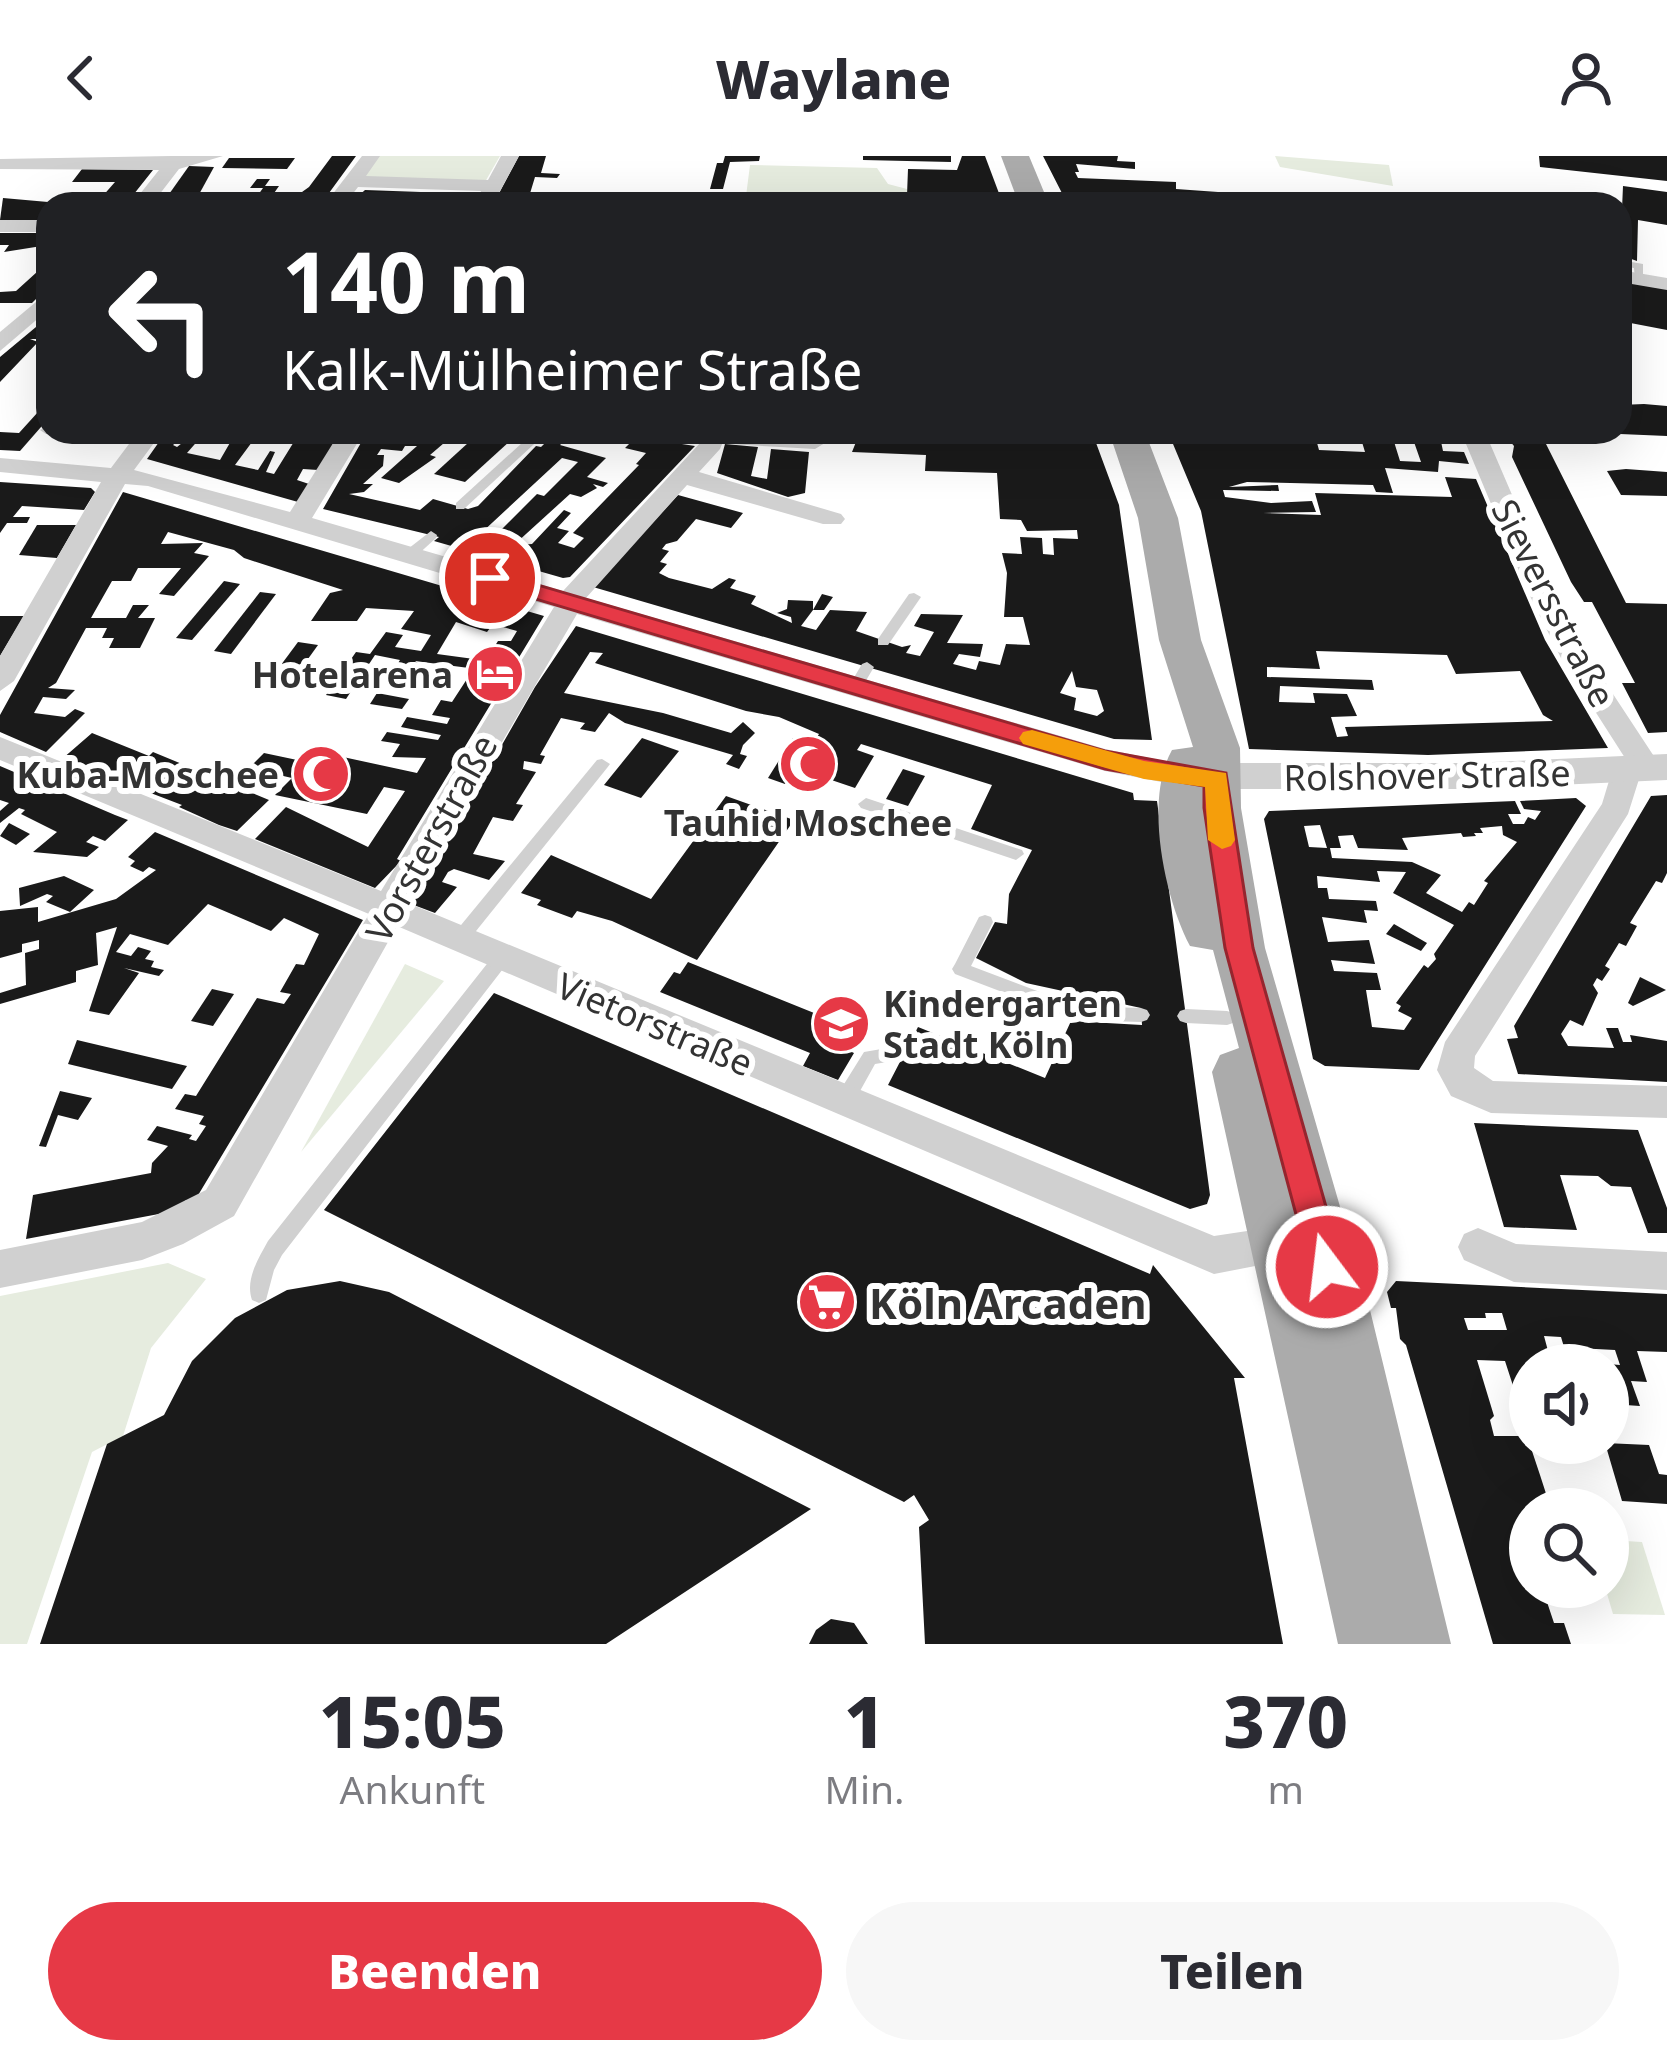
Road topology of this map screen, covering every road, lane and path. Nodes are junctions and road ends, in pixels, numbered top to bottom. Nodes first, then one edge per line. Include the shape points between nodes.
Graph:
1 (214, 156) edge
2 (371, 156) edge
3 (510, 156) edge
4 (1015, 156) edge
5 (2, 160) edge
6 (176, 161) edge
7 (354, 181) junction
8 (151, 192) edge
9 (345, 192) edge
10 (460, 192) edge
11 (491, 192) edge
12 (1029, 192) edge
13 (0, 226) edge
14 (36, 226) edge
15 (1632, 278) edge
16 (1667, 284) edge
17 (36, 307) edge
18 (0, 311) edge
19 (36, 313) edge
20 (0, 344) edge
21 (141, 444) edge
22 (345, 444) edge
23 (529, 444) edge
24 (707, 444) edge
25 (1131, 444) edge
26 (1478, 444) edge
27 (0, 465) edge
28 (121, 473) junction
29 (681, 476) junction
30 (460, 506) dead end
31 (832, 519) dead end
32 (297, 523) junction
33 (431, 535) dead end
34 (409, 555) junction
35 (914, 597) dead end
36 (571, 601) junction
37 (883, 642) dead end
38 (0, 681) edge
39 (0, 748) edge
40 (602, 764) dead end
41 (1646, 768) edge
42 (1202, 778) junction
43 (866, 804) dead end
44 (1016, 854) dead end
45 (388, 909) junction
46 (986, 922) dead end
47 (458, 941) junction
48 (500, 960) junction
49 (1141, 1015) dead end
50 (899, 1054) dead end
51 (843, 1103) junction
52 (1663, 1112) edge
53 (1320, 1239) junction
54 (1478, 1247) dead end
55 (0, 1269) edge
56 (1667, 1271) edge
57 (259, 1293) dead end
58 (1375, 1644) edge
59 (1414, 1644) edge

1 - 6 street
2 - 7 street
3 - 11 street
4 - 12 main road
5 - 6 street
6 - 8 street
7 - 9 street
7 - 10 street
13 - 14 street
15 - 16 street
17 - 18 street
19 - 20 street
21 - 28 street
22 - 32 street
23 - 30 lane
24 - 29 street, Vorsterstraße
25 - 42 main road via 1158,518 1190,747
26 - 41 street, Sieversstraße via 1575,658
27 - 28 street
28 - 32 street
28 - 38 street
29 - 31 street
29 - 36 street, Vorsterstraße
32 - 34 street
33 - 34 lane
34 - 36 street
35 - 37 lane
36 - 42 street via 861,676 1105,760
36 - 45 street, Vorsterstraße
39 - 45 street, Vietorstraße
40 - 47 lane
41 - 42 street, Rolshover Straße
41 - 52 street via 1454,1062 1458,1078 1491,1097
42 - 53 main road via 1216,808 1239,948
42 - 53 main road via 1181,800 1206,1017
43 - 44 lane
45 - 47 street, Vietorstraße
45 - 55 street, Vorsterstraße via 220,1203 182,1230 145,1242
46 - 49 lane via 961,969 1076,1013
47 - 48 street, Vietorstraße
48 - 51 street, Vietorstraße
48 - 57 lane via 275,1248
50 - 51 lane via 870,1058
51 - 53 street, Vietorstraße via 1214,1255
53 - 58 main road
53 - 59 main road
54 - 56 street via 1514,1263

